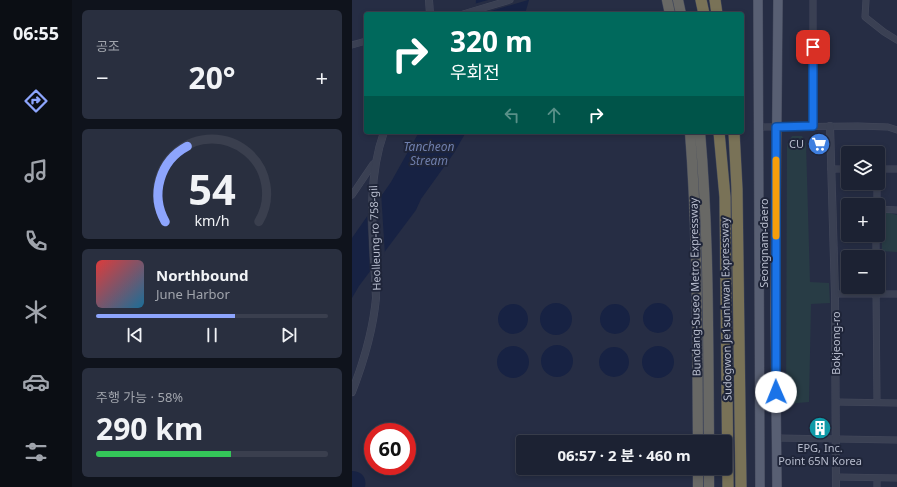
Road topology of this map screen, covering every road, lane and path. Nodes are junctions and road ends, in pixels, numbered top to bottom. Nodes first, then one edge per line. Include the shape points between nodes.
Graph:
1 (429, 0) edge
2 (510, 0) edge
3 (667, 0) edge
4 (678, 0) edge
5 (701, 0) edge
6 (715, 0) edge
7 (758, 0) edge
8 (778, 0) edge
9 (813, 0) edge
10 (866, 0) edge
11 (430, 12) edge
12 (470, 12) edge
13 (670, 12) edge
14 (681, 12) edge
15 (704, 12) edge
16 (718, 12) edge
17 (897, 40) edge
18 (364, 42) edge
19 (352, 45) edge
20 (813, 126) junction
21 (830, 126) junction
22 (759, 127) junction
23 (776, 127) junction
24 (897, 130) edge
25 (384, 134) edge
26 (690, 134) edge
27 (700, 134) edge
28 (719, 134) edge
29 (734, 134) edge
30 (373, 164) dead end
31 (831, 169) junction
32 (841, 169) edge
33 (885, 169) edge
34 (897, 169) edge
35 (352, 195) edge
36 (885, 209) edge
37 (897, 210) edge
38 (835, 294) junction
39 (841, 294) edge
40 (876, 294) edge
41 (885, 294) edge
42 (897, 294) edge
43 (352, 392) edge
44 (836, 402) junction
45 (877, 402) junction
46 (897, 402) edge
47 (698, 435) edge
48 (709, 435) edge
49 (777, 438) junction
50 (836, 440) junction
51 (897, 440) edge
52 (698, 475) edge
53 (709, 475) edge
54 (836, 477) junction
55 (877, 478) junction
56 (897, 478) edge
57 (698, 487) edge
58 (710, 487) edge
59 (728, 487) edge
60 (741, 487) edge
61 (760, 487) edge
62 (777, 487) edge
63 (836, 487) edge
64 (877, 487) edge

1 - 11 street
2 - 12 street
3 - 13 highway
4 - 14 highway
5 - 15 highway
6 - 16 highway
7 - 22 main road, Seongnam-daero
8 - 23 main road, Seongnam-daero
9 - 20 street
10 - 17 street via 865,17
18 - 19 street
20 - 21 street
20 - 23 street
21 - 24 street via 888,127
21 - 31 street, Bokjeong-ro
22 - 23 street
22 - 61 main road, Seongnam-daero
23 - 49 main road, Seongnam-daero
25 - 43 street, Heolleung-ro 758-gil via 377,155 372,190 376,298 370,338
26 - 47 highway, Bundang-Suseo Metro Expressway via 697,267
27 - 48 highway, Bundang-Suseo Metro Expressway via 705,181 708,276
28 - 59 highway, Sudogwon Je1sunhwan Expressway via 725,197
29 - 60 highway, Sudogwon Je1sunhwan Expressway
30 - 35 street
31 - 32 street
31 - 38 street, Bokjeong-ro
33 - 34 street
36 - 37 street
38 - 39 street
38 - 44 street, Bokjeong-ro
40 - 45 street
41 - 42 street
44 - 45 street
44 - 50 street, Bokjeong-ro
45 - 46 street
49 - 50 street
49 - 62 main road, Seongnam-daero
50 - 51 street
50 - 54 street, Bokjeong-ro
52 - 57 highway
53 - 58 highway
54 - 55 street
54 - 63 street, Bokjeong-ro
55 - 56 street
55 - 64 street

